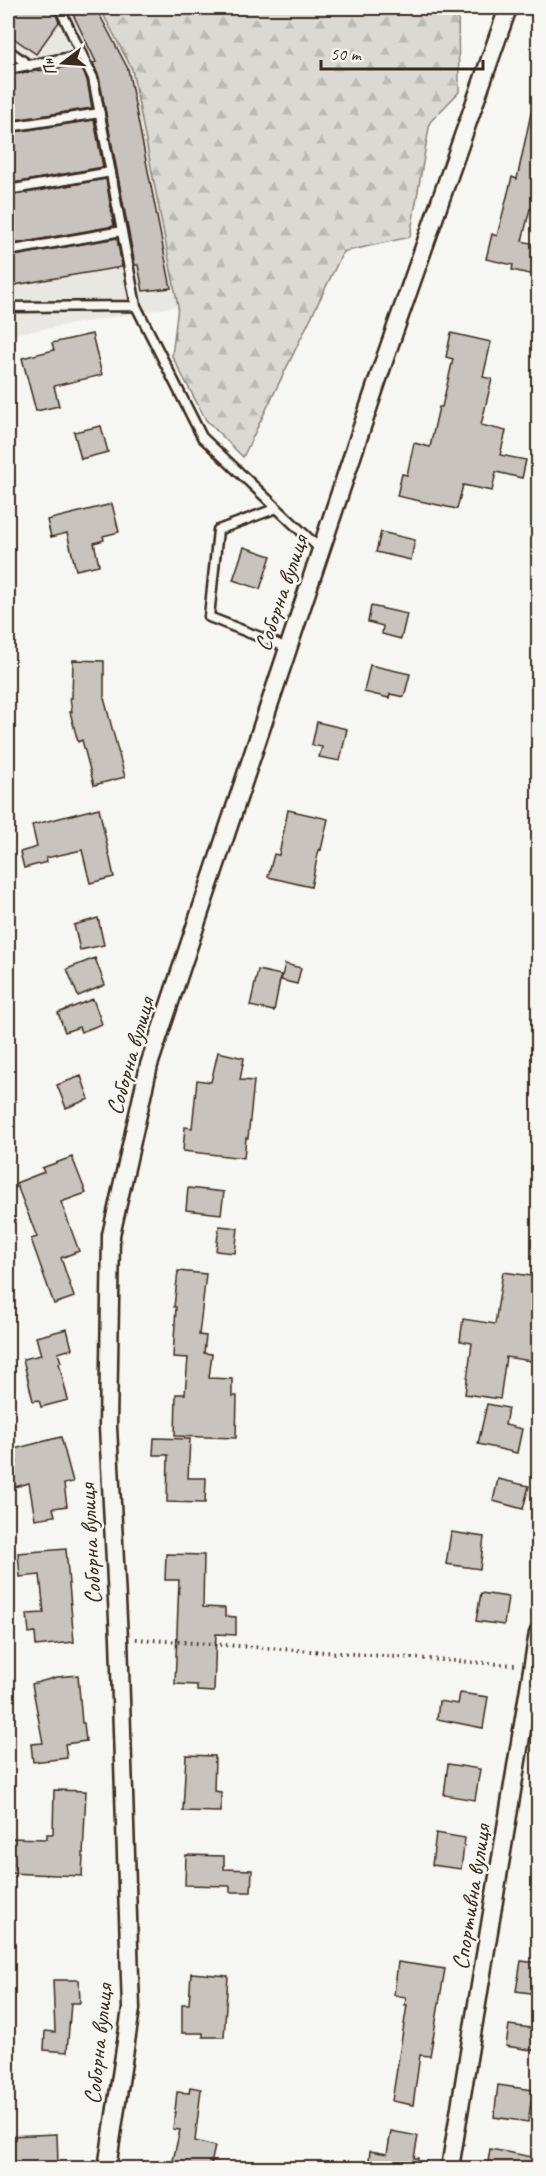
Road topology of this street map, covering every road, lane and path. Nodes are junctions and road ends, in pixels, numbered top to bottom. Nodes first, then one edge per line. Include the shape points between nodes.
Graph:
1 (57, 8) edge
2 (508, 8) edge
3 (8, 50) edge
4 (82, 55) junction
5 (30, 66) junction
6 (8, 69) edge
7 (100, 113) junction
8 (8, 127) edge
9 (111, 172) junction
10 (8, 190) edge
11 (122, 231) junction
12 (8, 251) edge
13 (136, 306) junction
14 (8, 307) edge
15 (276, 508) junction
16 (321, 550) junction
17 (288, 648) junction
18 (538, 1633) edge
19 (119, 1638) junction
20 (536, 1667) edge
21 (107, 2169) edge
22 (450, 2169) edge

1 - 4 lane
2 - 16 street, Соборна вулиця
3 - 5 lane
4 - 5 lane
4 - 7 lane via 93,78
5 - 6 lane
7 - 8 lane
7 - 9 lane
9 - 10 lane
9 - 11 lane
11 - 12 lane
11 - 13 lane
13 - 14 lane
13 - 15 lane via 202,437
15 - 16 lane
15 - 17 lane via 218,530 209,617
16 - 17 street, Соборна вулиця
17 - 19 street, Соборна вулиця via 149,1065 111,1235 108,1427
18 - 20 street, Спортивна вулиця
19 - 20 path
19 - 21 street, Соборна вулиця via 131,2009
20 - 22 street, Спортивна вулиця

